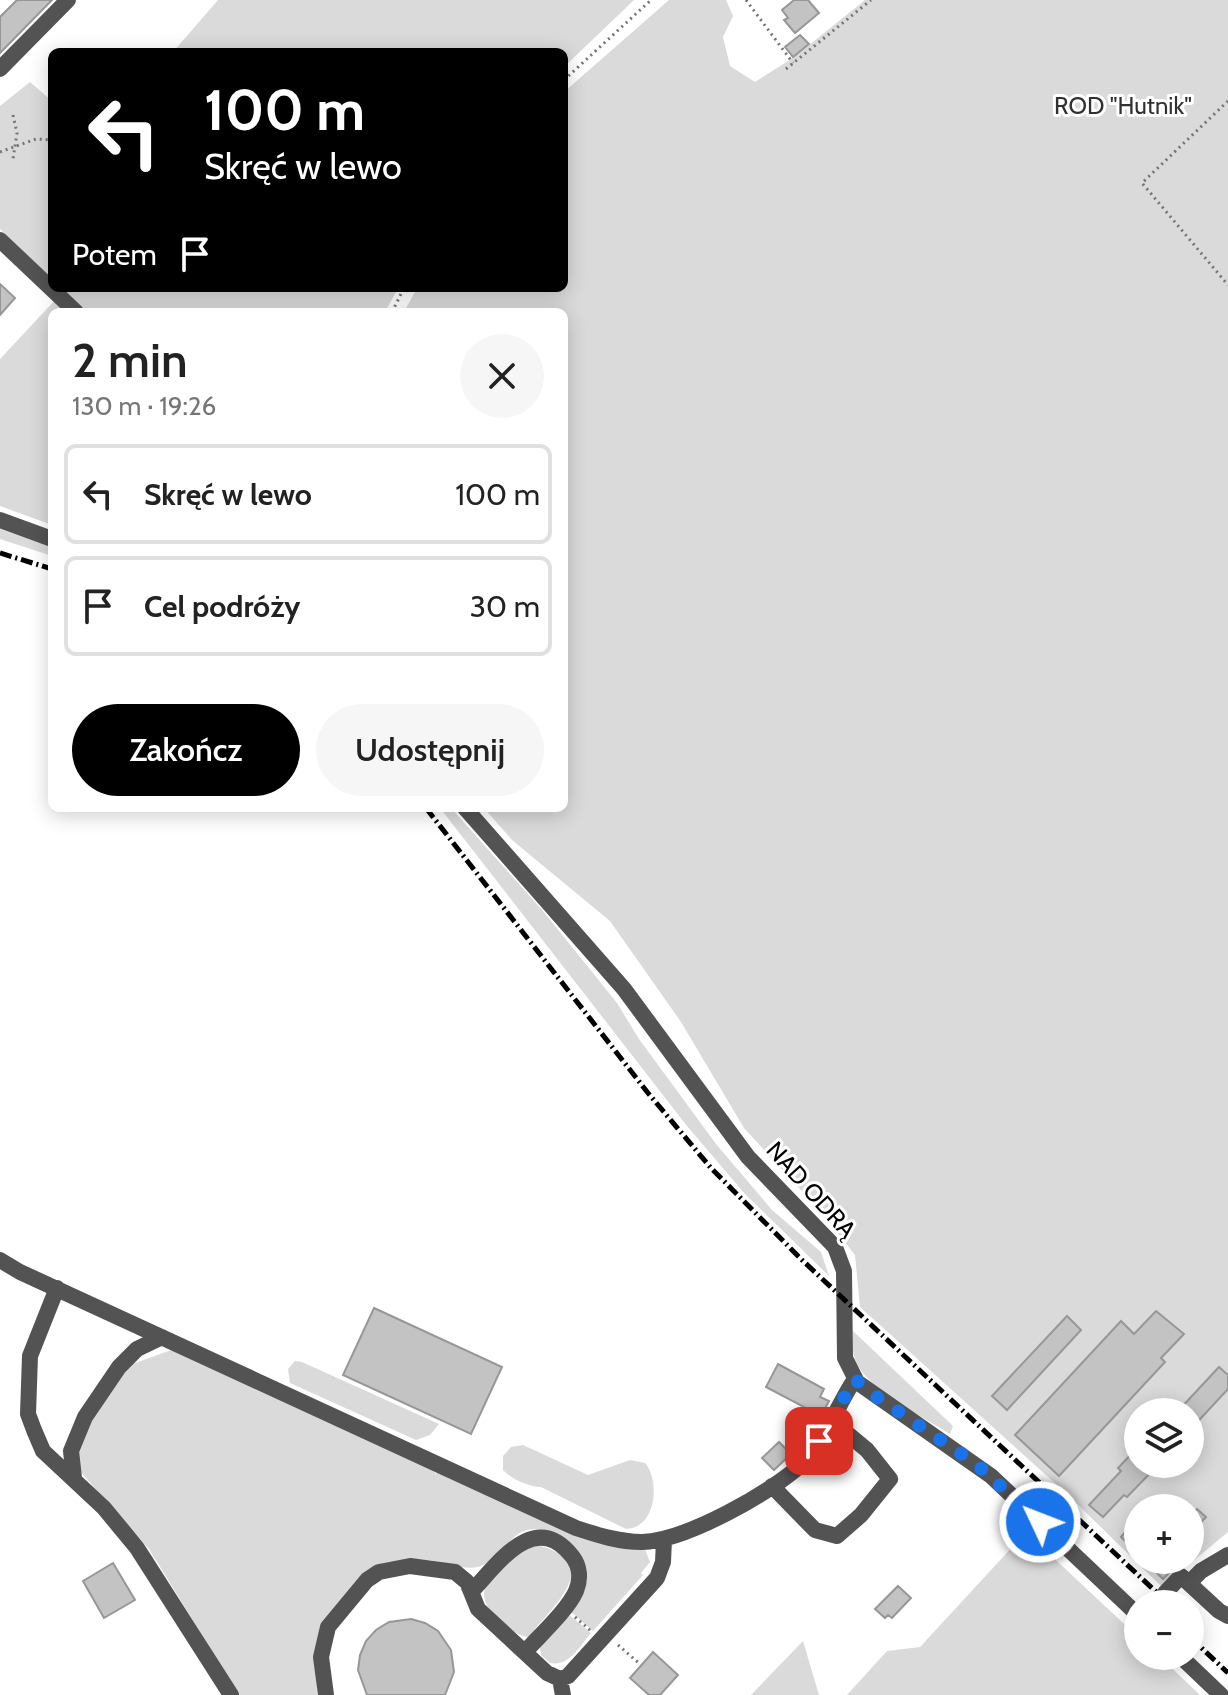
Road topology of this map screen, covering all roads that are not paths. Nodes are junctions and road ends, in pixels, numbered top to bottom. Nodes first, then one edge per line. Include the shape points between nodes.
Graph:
1 (68, 0) edge
2 (0, 69) edge
3 (0, 240) edge
4 (48, 285) edge
5 (55, 292) edge
6 (72, 308) edge
7 (0, 520) edge
8 (48, 538) edge
9 (469, 812) edge
10 (0, 1260) edge
11 (57, 1288) junction
12 (162, 1337) junction
13 (855, 1379) junction
14 (832, 1421) junction
15 (74, 1478) junction
16 (772, 1486) junction
17 (664, 1540) junction
18 (1228, 1555) edge
19 (1189, 1583) junction
20 (1168, 1590) edge
21 (471, 1592) junction
22 (1124, 1602) edge
23 (1228, 1616) edge
24 (525, 1652) junction
25 (1195, 1670) edge
26 (562, 1687) edge
27 (231, 1695) edge
28 (326, 1695) edge
29 (1221, 1695) edge

1 - 2 street
3 - 4 street
5 - 6 street
7 - 8 street
9 - 13 street, NAD ODRĄ via 624,989 738,1145 835,1247 844,1271 844,1353
10 - 11 street
11 - 12 street
11 - 15 street via 30,1356 28,1414 43,1451
12 - 15 street via 137,1349 119,1367 85,1417 71,1451
12 - 17 street via 576,1528 613,1539
13 - 14 street
13 - 22 street via 991,1476
14 - 16 street via 805,1461
14 - 16 street via 867,1450 890,1479 861,1515 837,1536 815,1530
15 - 27 street via 137,1548
16 - 17 street
17 - 26 street via 657,1578
18 - 19 street
19 - 20 street via 1181,1576
19 - 23 street
21 - 24 street via 478,1609
21 - 24 street via 525,1540 548,1538 569,1553 579,1573 575,1592
21 - 28 street via 455,1572 432,1567 392,1568 367,1580 328,1627 321,1657
24 - 26 street
25 - 29 street

